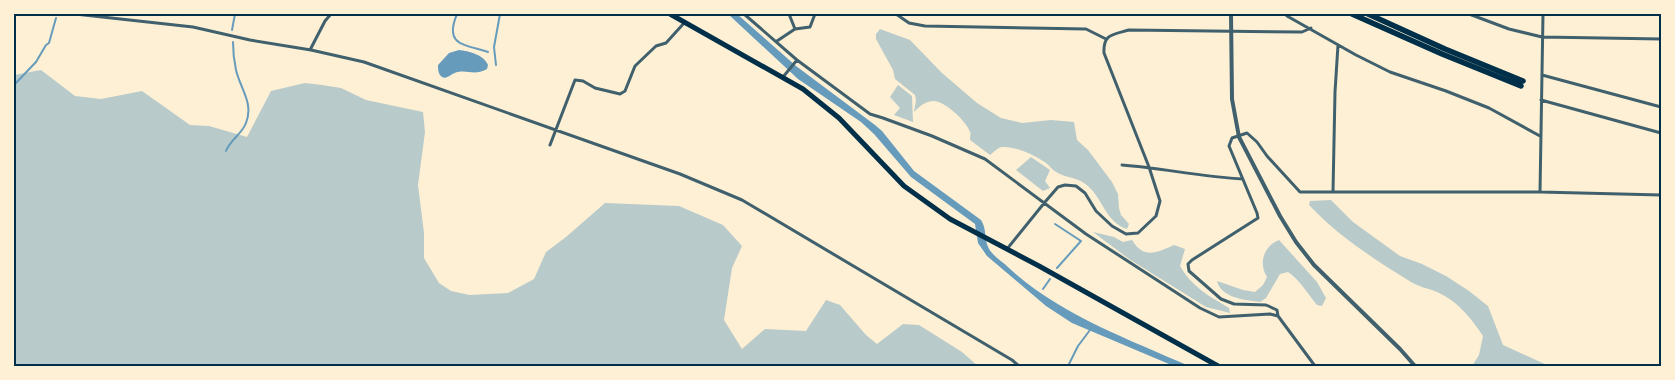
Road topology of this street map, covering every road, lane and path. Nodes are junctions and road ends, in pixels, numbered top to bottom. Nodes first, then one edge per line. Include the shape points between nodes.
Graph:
1 (75, 14) edge
2 (85, 14) edge
3 (331, 14) edge
4 (670, 14) edge
5 (744, 14) edge
6 (789, 14) edge
7 (815, 14) edge
8 (896, 14) edge
9 (1231, 14) edge
10 (1352, 14) edge
11 (1368, 14) edge
12 (1469, 14) edge
13 (1543, 14) edge
14 (1287, 16) dead end
15 (686, 21) junction
16 (1311, 28) junction
17 (795, 29) junction
18 (1232, 31) junction
19 (1542, 37) junction
20 (1106, 39) junction
21 (1661, 39) edge
22 (777, 41) junction
23 (1338, 45) junction
24 (310, 50) junction
25 (796, 61) junction
26 (1542, 75) junction
27 (783, 77) junction
28 (1541, 100) junction
29 (1661, 108) edge
30 (554, 130) junction
31 (1661, 133) edge
32 (1540, 136) junction
33 (1239, 137) junction
34 (550, 145) dead end
35 (1122, 166) dead end
36 (1149, 167) junction
37 (1243, 180) junction
38 (1333, 192) junction
39 (1540, 192) junction
40 (1661, 195) edge
41 (1045, 202) junction
42 (1007, 249) junction
43 (1278, 316) junction
44 (1019, 366) edge
45 (1218, 366) edge
46 (1315, 366) edge
47 (1415, 366) edge

1 - 2 street
2 - 24 street via 193,27
3 - 24 street
4 - 15 main road
5 - 22 street
6 - 17 street
7 - 17 street via 810,27
8 - 20 street via 909,23 925,26 1086,30
9 - 18 street
10 - 11 highway via 1442,54 1522,83
12 - 19 street
13 - 19 street
14 - 16 street
15 - 27 main road
15 - 30 street via 666,43 656,46 635,66 625,91 620,94 575,80
16 - 18 street via 1302,32
16 - 23 street
17 - 22 street
18 - 20 street via 1129,30
18 - 33 street via 1232,99
19 - 21 street
19 - 26 street
20 - 36 street via 1103,42 1104,53
22 - 25 street
23 - 32 street via 1390,72 1489,108
23 - 38 street
24 - 30 street via 364,62
25 - 27 street
25 - 41 street via 870,114 985,159
26 - 28 street
26 - 29 street
27 - 42 main road via 839,118 904,186 950,219
28 - 31 street
28 - 32 street
30 - 34 street
30 - 44 street via 680,174 749,204
32 - 39 street
33 - 37 street via 1232,138 1229,146
33 - 38 street via 1247,133 1251,136 1300,192
33 - 47 street via 1296,242 1314,265
35 - 36 street
36 - 37 street
36 - 41 street via 1160,201 1156,216 1138,233 1126,234 1112,226 1096,211 1086,193 1076,186 1058,187
37 - 43 street via 1258,218 1192,260 1188,264 1189,271 1221,299 1234,304 1266,305 1277,310
38 - 39 street
39 - 40 street
41 - 42 street
41 - 43 street via 1086,234 1200,308 1219,317
42 - 45 main road
43 - 46 street

